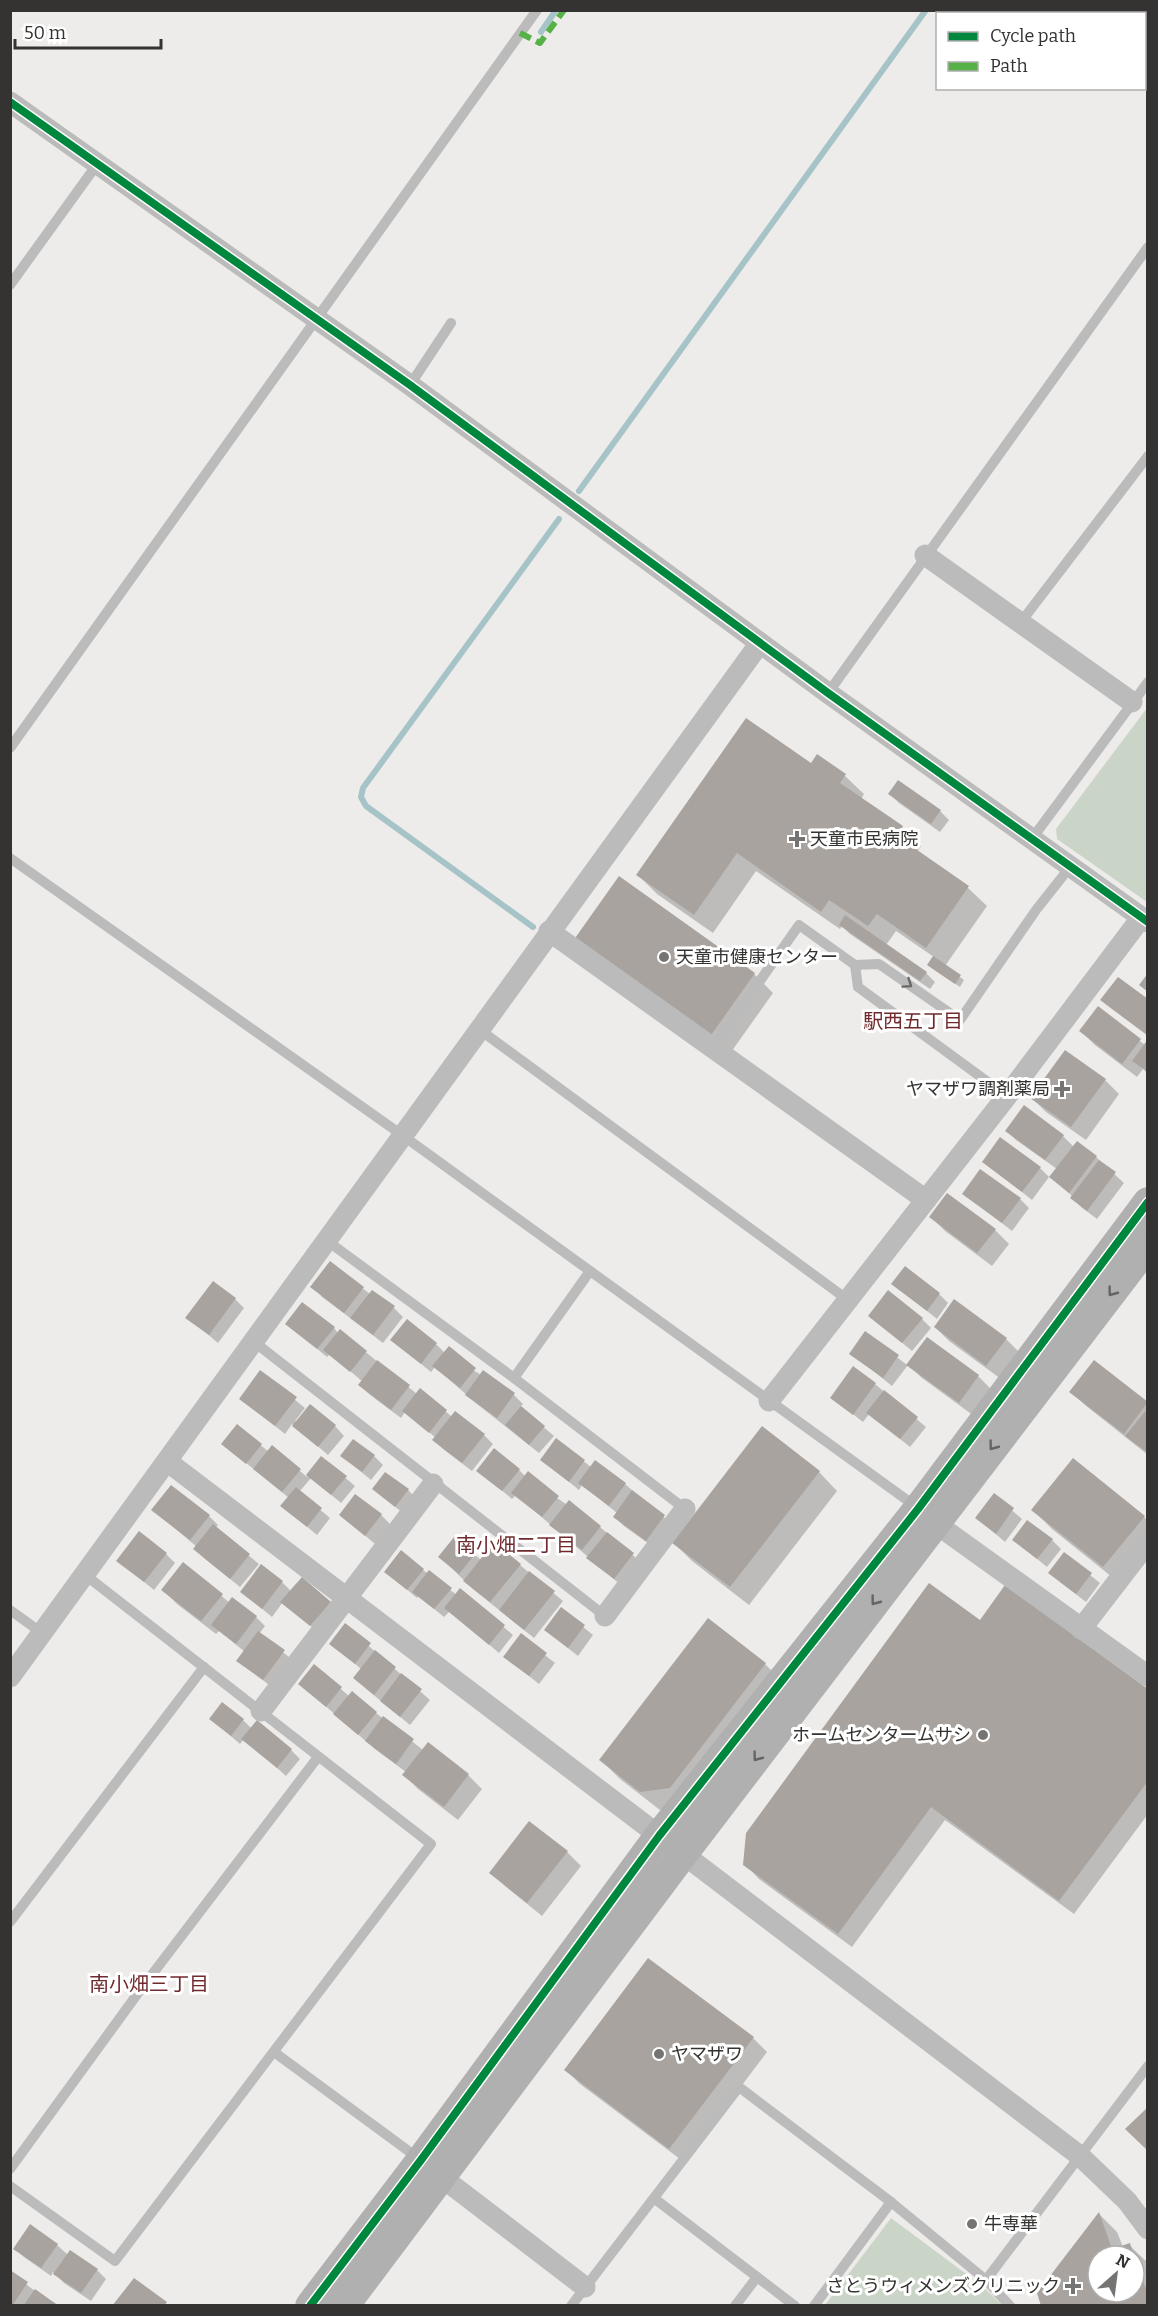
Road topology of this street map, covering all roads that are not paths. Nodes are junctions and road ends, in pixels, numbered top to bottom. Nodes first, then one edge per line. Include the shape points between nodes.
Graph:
1 (537, 10) edge
2 (10, 102) edge
3 (98, 163) junction
4 (1148, 247) edge
5 (10, 285) edge
6 (316, 319) junction
7 (451, 323) dead end
8 (410, 385) junction
9 (1148, 456) edge
10 (926, 555) junction
11 (1021, 622) junction
12 (759, 643) junction
13 (1148, 682) edge
14 (828, 693) junction
15 (1132, 702) junction
16 (10, 748) edge
17 (1030, 840) junction
18 (10, 858) edge
19 (1070, 867) junction
20 (1144, 920) edge
21 (549, 932) junction
22 (855, 965) junction
23 (480, 1030) junction
24 (713, 1048) junction
25 (1008, 1096) junction
26 (402, 1135) junction
27 (926, 1200) junction
28 (1148, 1202) edge
29 (326, 1240) junction
30 (1148, 1245) edge
31 (590, 1271) junction
32 (848, 1299) junction
33 (253, 1341) junction
34 (514, 1378) junction
35 (769, 1401) junction
36 (168, 1462) junction
37 (433, 1484) junction
38 (685, 1509) joint
39 (926, 1516) junction
40 (1148, 1542) edge
41 (84, 1574) junction
42 (346, 1598) junction
43 (10, 1610) edge
44 (604, 1616) joint
45 (1081, 1629) junction
46 (42, 1633) junction
47 (204, 1667) junction
48 (1148, 1676) edge
49 (10, 1677) edge
50 (261, 1711) junction
51 (318, 1757) junction
52 (659, 1836) junction
53 (683, 1854) junction
54 (10, 1922) edge
55 (274, 2052) junction
56 (1148, 2066) edge
57 (1080, 2156) junction
58 (430, 2168) junction
59 (10, 2169) edge
60 (10, 2186) edge
61 (655, 2199) junction
62 (891, 2202) junction
63 (1148, 2229) edge
64 (757, 2277) junction
65 (986, 2280) junction
66 (585, 2287) junction
67 (310, 2306) edge
68 (344, 2306) edge
69 (571, 2306) edge
70 (735, 2306) edge
71 (795, 2306) edge
72 (814, 2306) edge
73 (1010, 2306) edge

1 - 6 lane
2 - 3 street
3 - 5 lane
3 - 6 street
4 - 10 lane
6 - 8 street
6 - 16 lane
7 - 8 lane
8 - 12 street
9 - 11 lane
10 - 11 street
10 - 14 lane
11 - 15 street
12 - 14 street
12 - 21 street
13 - 15 lane
14 - 17 street
15 - 17 lane
17 - 19 street
18 - 26 lane
19 - 20 street
22 -> 19 lane via 879,964 960,1020
20 - 25 street
21 - 23 street
21 - 24 street
22 - 24 lane via 799,925
22 - 25 lane via 858,987
23 - 26 street
23 - 32 lane
24 - 27 street
25 - 27 street
26 - 29 street
26 - 31 lane
27 - 32 street
28 - 39 street
29 - 33 street
29 - 34 lane
30 -> 39 street
31 - 34 lane
31 - 35 lane
32 - 35 street
33 - 36 street
33 - 37 lane
34 - 38 lane
35 - 39 lane
36 - 41 street
36 - 42 street
37 - 42 street
37 - 44 lane
38 - 44 street
39 - 45 street
39 - 52 street
39 -> 53 street
40 - 45 street
41 - 46 street
41 - 47 lane
42 - 50 street
42 - 52 street
43 - 46 lane
45 - 48 street
46 - 49 street
47 - 50 lane
47 - 54 lane
50 - 51 lane
51 - 55 lane via 431,1844
51 - 59 lane
52 - 53 street
52 - 58 street
53 - 57 street
53 - 58 street
55 - 58 lane
55 - 60 lane via 115,2260
56 - 57 lane
57 - 63 street via 1127,2201
57 - 65 lane
58 - 66 street
58 - 67 street
58 - 68 street
61 - 62 lane via 739,2087
61 - 64 lane
61 - 66 lane
62 - 65 lane
62 - 72 lane
64 - 70 lane
64 - 71 lane
65 - 73 lane
66 - 69 lane

